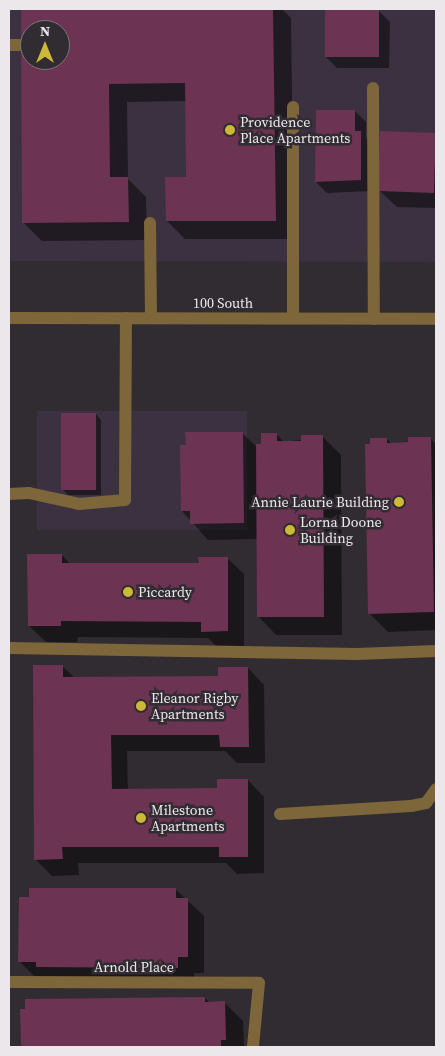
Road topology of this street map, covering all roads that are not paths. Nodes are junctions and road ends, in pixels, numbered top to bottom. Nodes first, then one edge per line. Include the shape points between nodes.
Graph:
1 (373, 88) dead end
2 (293, 106) dead end
3 (150, 224) dead end
4 (9, 318) edge
5 (126, 318) junction
6 (151, 318) junction
7 (293, 318) junction
8 (374, 318) junction
9 (436, 318) edge
10 (9, 494) edge
11 (9, 648) edge
12 (436, 651) edge
13 (436, 789) edge
14 (280, 814) dead end
15 (9, 982) edge
16 (254, 1047) edge

1 - 8 street
2 - 7 street
3 - 6 street
4 - 5 street, 100 South
5 - 6 street, 100 South
5 - 10 street via 125,500 79,504 29,493
6 - 7 street, 100 South
7 - 8 street, 100 South
8 - 9 street, 100 South
11 - 12 street via 357,654
13 - 14 street via 426,803 411,806
15 - 16 street, Arnold Place via 259,983

